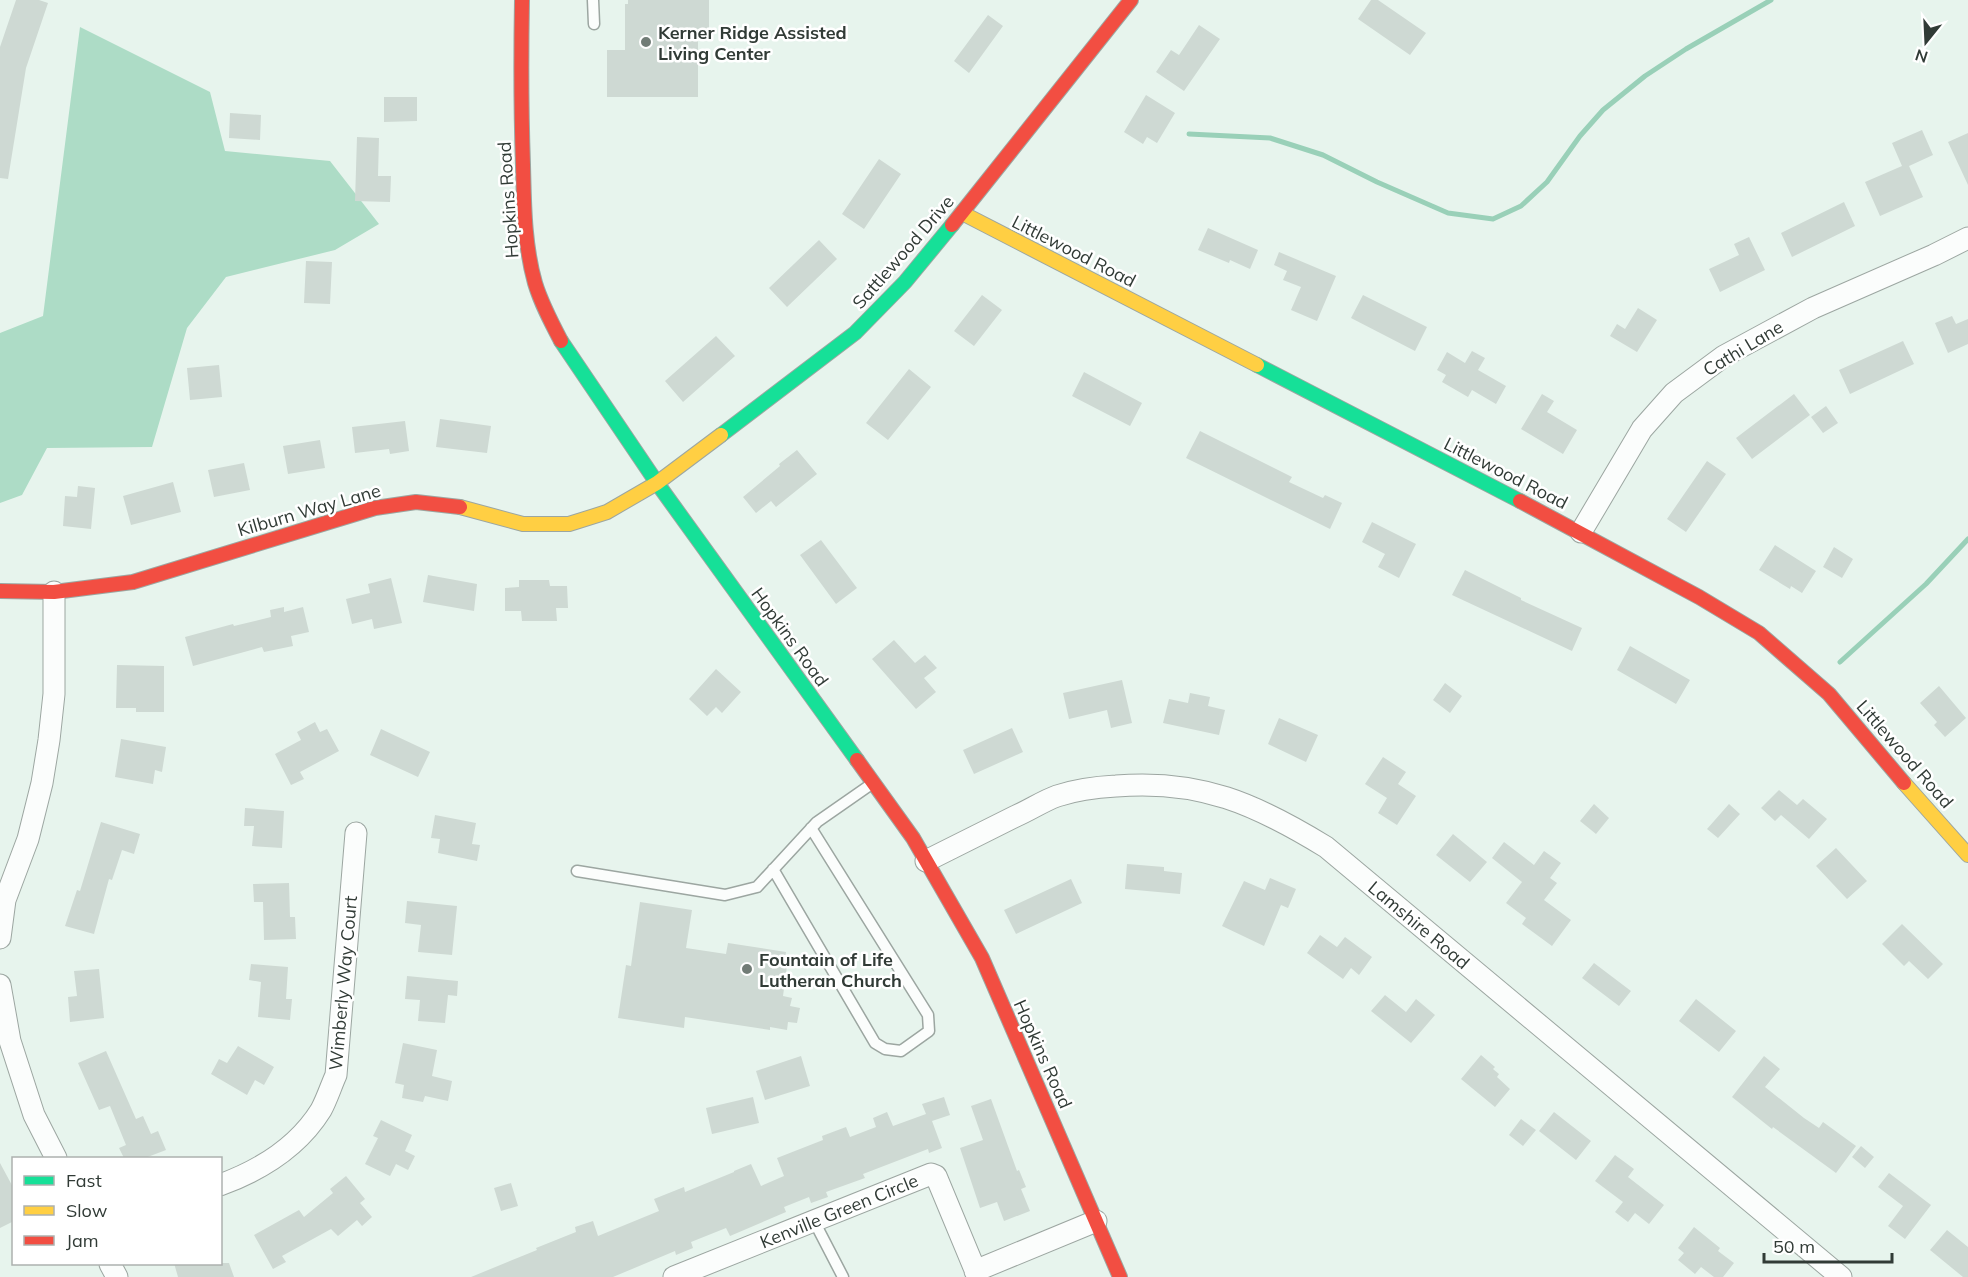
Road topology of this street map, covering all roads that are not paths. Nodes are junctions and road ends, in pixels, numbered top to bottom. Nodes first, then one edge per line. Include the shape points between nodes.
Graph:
1 (522, 0) edge
2 (593, 0) edge
3 (1131, 0) edge
4 (594, 24) dead end
5 (962, 213) junction
6 (1968, 238) edge
7 (657, 483) junction
8 (1581, 532) junction
9 (0, 591) edge
10 (54, 592) junction
11 (873, 783) junction
12 (811, 828) junction
13 (356, 833) dead end
14 (1968, 855) edge
15 (926, 861) junction
16 (773, 869) junction
17 (577, 871) dead end
18 (0, 938) edge
19 (0, 985) edge
20 (55, 1157) edge
21 (222, 1184) edge
22 (814, 1221) junction
23 (1096, 1221) junction
24 (976, 1274) edge
25 (674, 1277) edge
26 (843, 1277) edge
27 (1120, 1277) edge
28 (1841, 1277) edge

1 - 7 street, Hopkins Road via 524,217 535,282 562,344
2 - 4 lane
3 - 5 street, Sattlewood Drive
5 - 7 street, Sattlewood Drive via 855,333
5 - 8 street, Littlewood Road
6 - 8 street, Cathi Lane via 1813,308 1724,356 1674,393 1642,429
7 - 10 street, Kilburn Way Lane via 608,512 569,524 523,524 458,506 416,502 375,508 133,582
7 - 11 street, Hopkins Road
8 - 14 street, Littlewood Road via 1759,633 1829,694
9 - 10 street, Kilburn Way Lane
10 - 18 street via 54,694 49,740 28,839 5,900
11 - 12 lane
11 - 15 street, Hopkins Road
12 - 16 lane
12 - 16 lane via 928,1015 930,1031 901,1051 875,1043
13 - 21 street, Wimberly Way Court via 336,1075 321,1109 275,1160
15 - 23 street, Hopkins Road via 982,958
15 - 28 street, Lamshire Road via 1058,796 1100,787 1176,787 1217,794 1252,807 1326,847
16 - 17 lane via 757,887 725,895
19 - 20 street via 20,1072 34,1115
22 - 24 street, Kenville Green Circle via 931,1174 936,1176
22 - 25 street, Kenville Green Circle
22 - 26 lane
23 - 24 street
23 - 27 street, Hopkins Road

